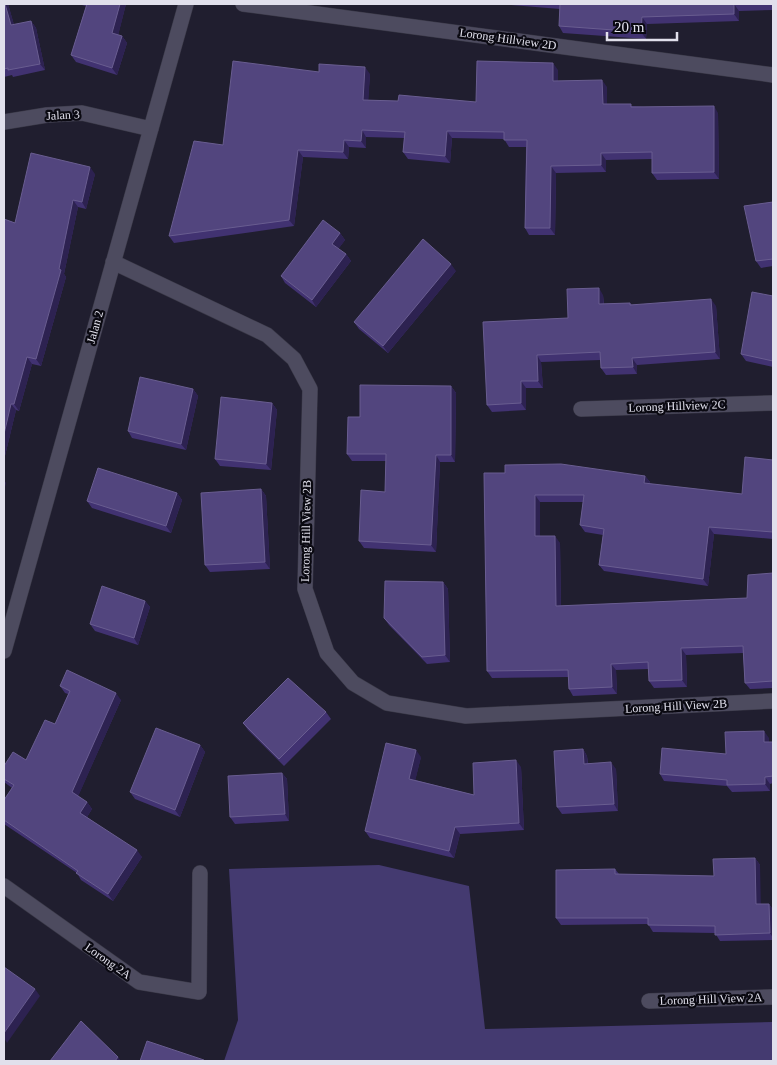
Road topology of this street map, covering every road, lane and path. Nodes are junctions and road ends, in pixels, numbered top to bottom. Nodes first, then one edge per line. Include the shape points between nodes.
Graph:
1 (186, 4) edge
2 (244, 4) edge
3 (773, 75) edge
4 (4, 122) edge
5 (151, 129) junction
6 (114, 262) junction
7 (773, 403) edge
8 (581, 409) dead end
9 (4, 651) edge
10 (773, 701) edge
11 (200, 873) dead end
12 (4, 886) edge
13 (773, 997) edge
14 (649, 1001) dead end

1 - 5 street, Jalan 2
2 - 3 street, Lorong Hillview 2D
4 - 5 street, Jalan 3 via 82,113
5 - 6 street, Jalan 2
6 - 9 street, Jalan 2
6 - 10 street, Lorong Hill View 2B via 268,335 294,359 310,389 305,589 327,653 353,683 387,703 466,716
7 - 8 street, Lorong Hillview 2C
11 - 12 street, Lorong 2A via 199,992 139,982
13 - 14 street, Lorong Hill View 2A

